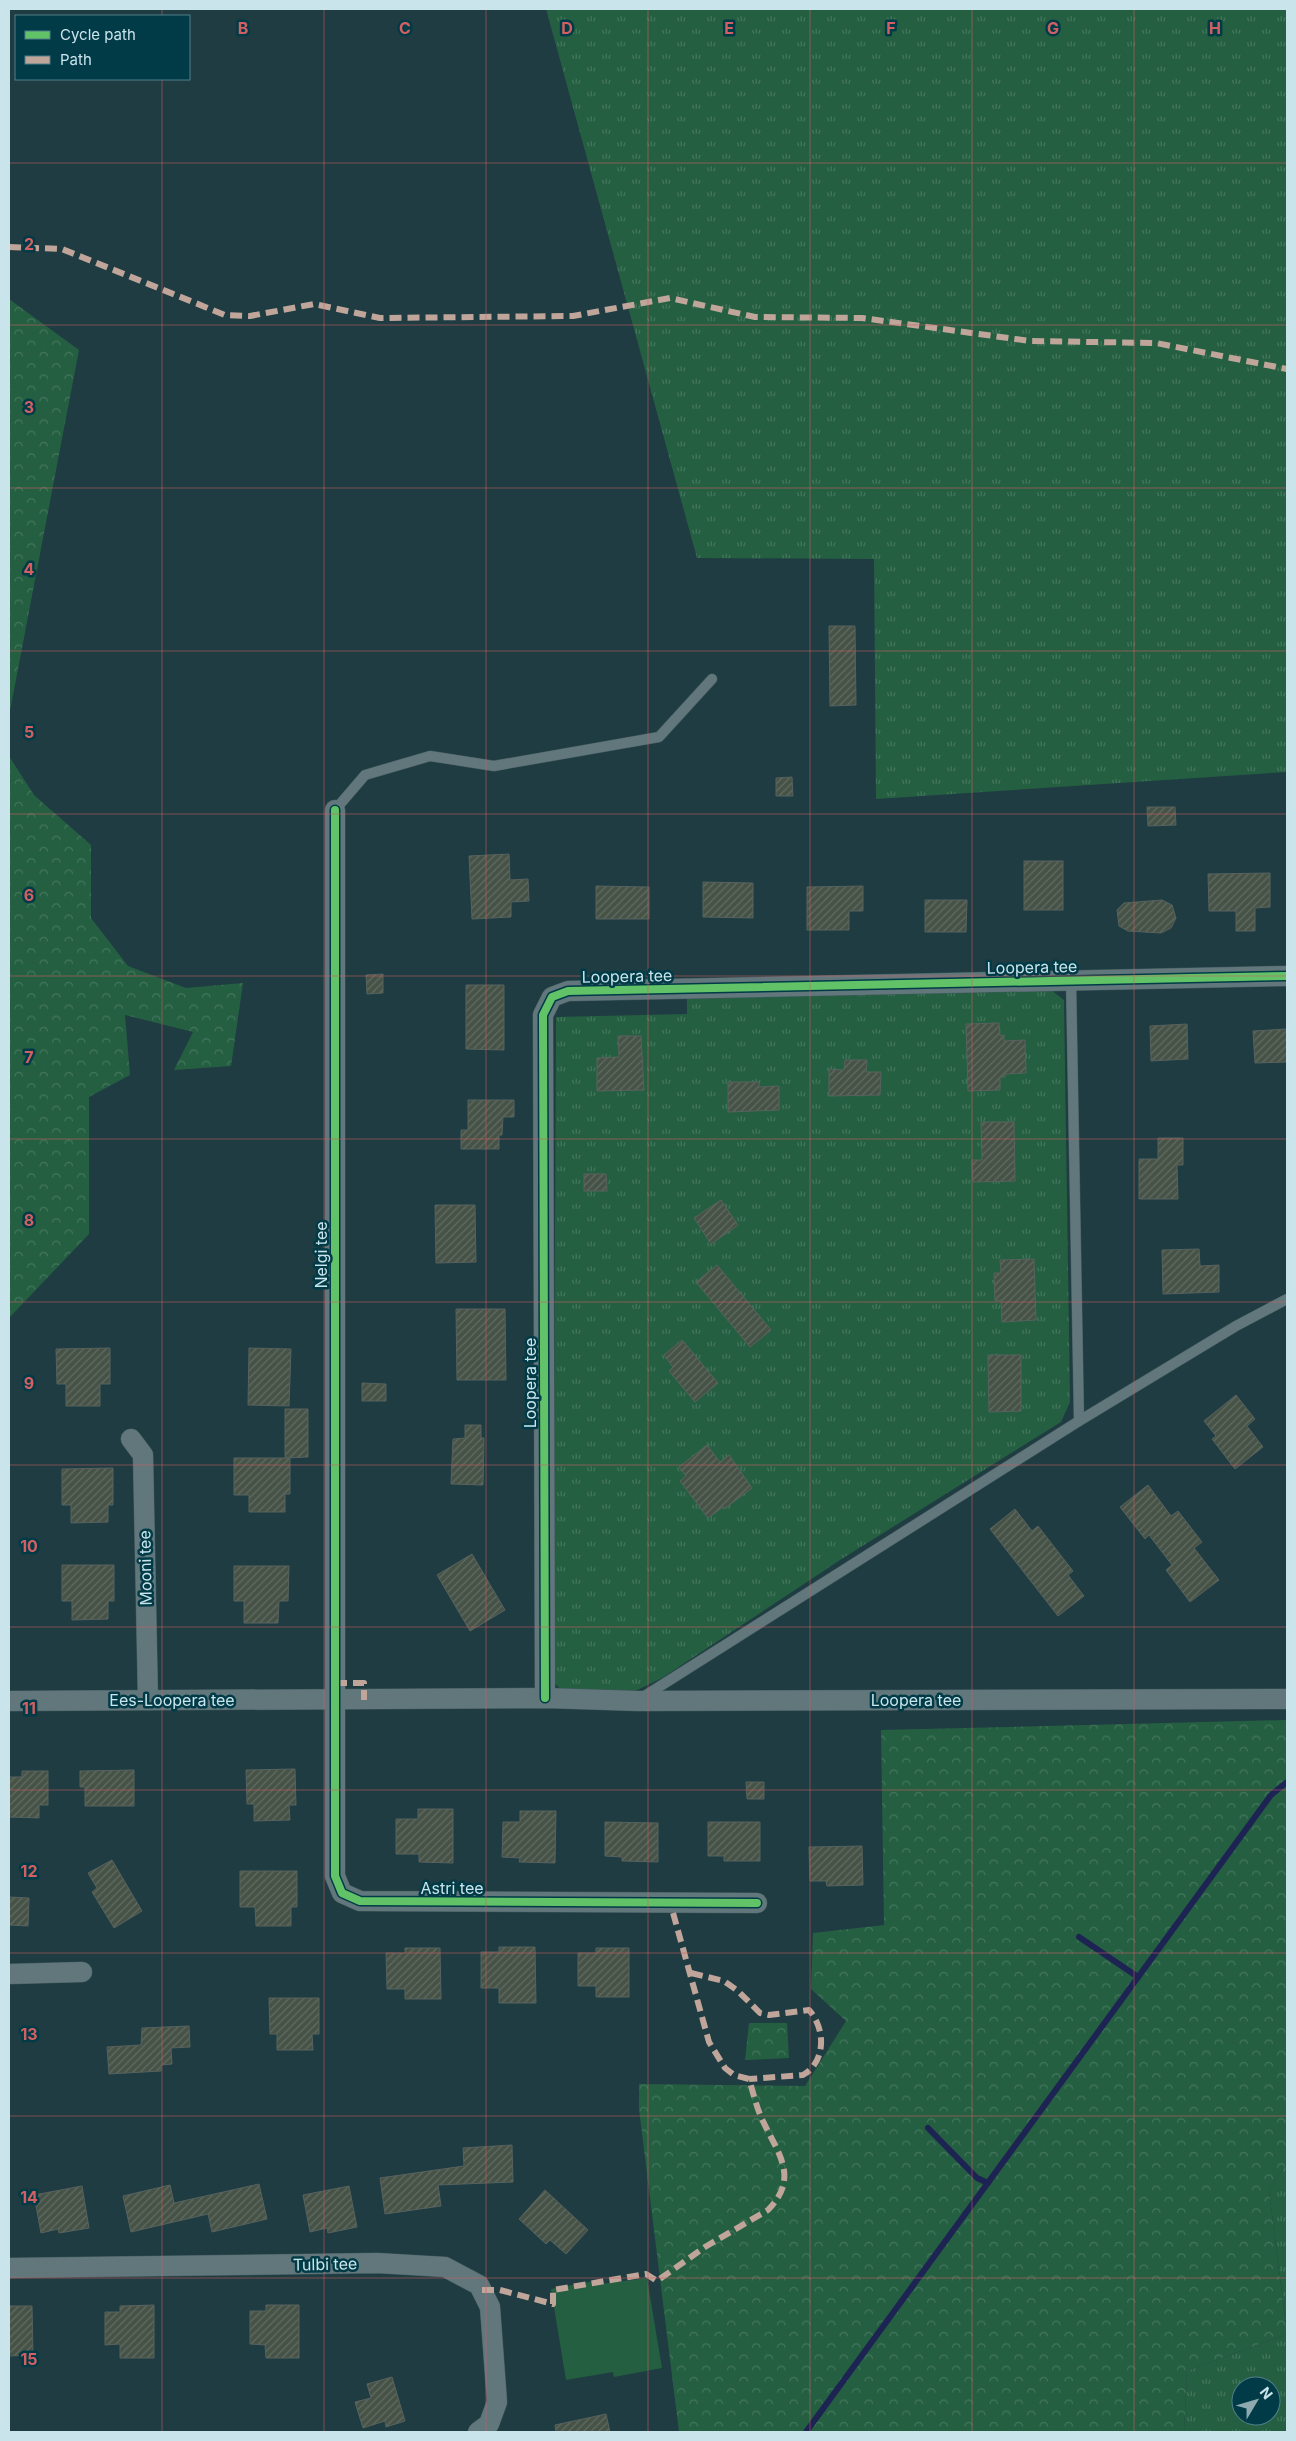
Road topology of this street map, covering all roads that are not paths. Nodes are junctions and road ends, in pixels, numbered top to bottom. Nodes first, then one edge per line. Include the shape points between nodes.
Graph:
1 (712, 679) dead end
2 (335, 810) joint
3 (1287, 976) edge
4 (1071, 980) junction
5 (1287, 1299) edge
6 (1079, 1421) junction
7 (131, 1439) dead end
8 (545, 1698) junction
9 (1287, 1699) edge
10 (148, 1700) junction
11 (335, 1700) junction
12 (9, 1701) edge
13 (638, 1701) junction
14 (757, 1903) dead end
15 (82, 1972) dead end
16 (9, 1974) edge
17 (9, 2268) edge
18 (478, 2432) edge

1 - 2 lane via 658,736 494,766 430,756 365,775
2 - 11 street, Nelgi tee
3 - 4 street, Loopera tee
4 - 6 lane
4 - 8 street, Loopera tee via 568,991 552,997 543,1015
5 - 6 lane via 1236,1326
6 - 13 lane
7 - 10 street, Mooni tee via 143,1455
8 - 11 street, Loopera tee
8 - 13 street, Loopera tee
9 - 13 street, Loopera tee
10 - 11 street, Ees-Loopera tee
10 - 12 street, Ees-Loopera tee
11 - 14 street, Astri tee via 335,1876 342,1893 360,1901
15 - 16 street
17 - 18 street, Tulbi tee via 367,2263 446,2267 479,2285 490,2306 497,2402 488,2424

